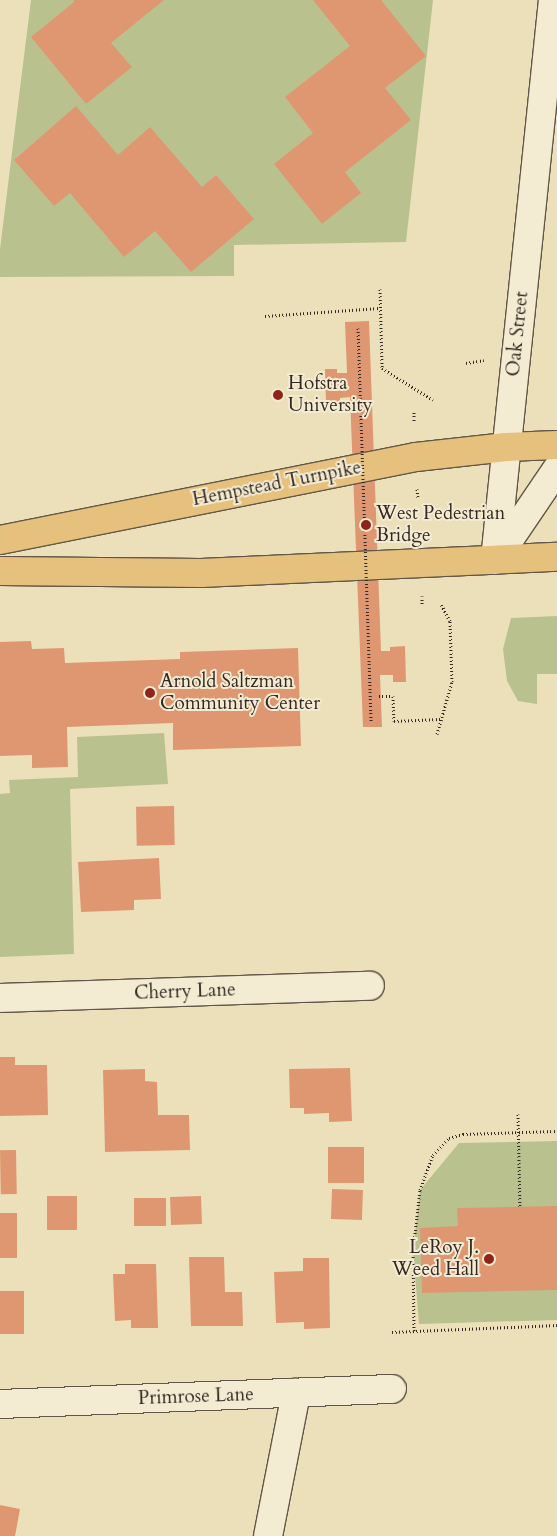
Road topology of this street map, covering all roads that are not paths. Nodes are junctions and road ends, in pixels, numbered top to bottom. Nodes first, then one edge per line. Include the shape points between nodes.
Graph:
1 (553, 0) edge
2 (557, 445) edge
3 (506, 447) junction
4 (557, 469) edge
5 (0, 540) edge
6 (557, 557) edge
7 (495, 560) junction
8 (0, 571) edge
9 (370, 986) dead end
10 (0, 998) edge
11 (392, 1389) dead end
12 (296, 1393) junction
13 (0, 1404) edge
14 (268, 1536) edge

1 - 3 street, Oak Street
2 - 3 main road, Hempstead Turnpike
3 - 5 main road, Hempstead Turnpike via 416,457
3 - 7 street, Oak Street
4 - 7 street
6 - 7 main road
7 - 8 main road via 201,573
9 - 10 street, Cherry Lane
11 - 12 street, Primrose Lane
12 - 13 street, Primrose Lane
12 - 14 street

